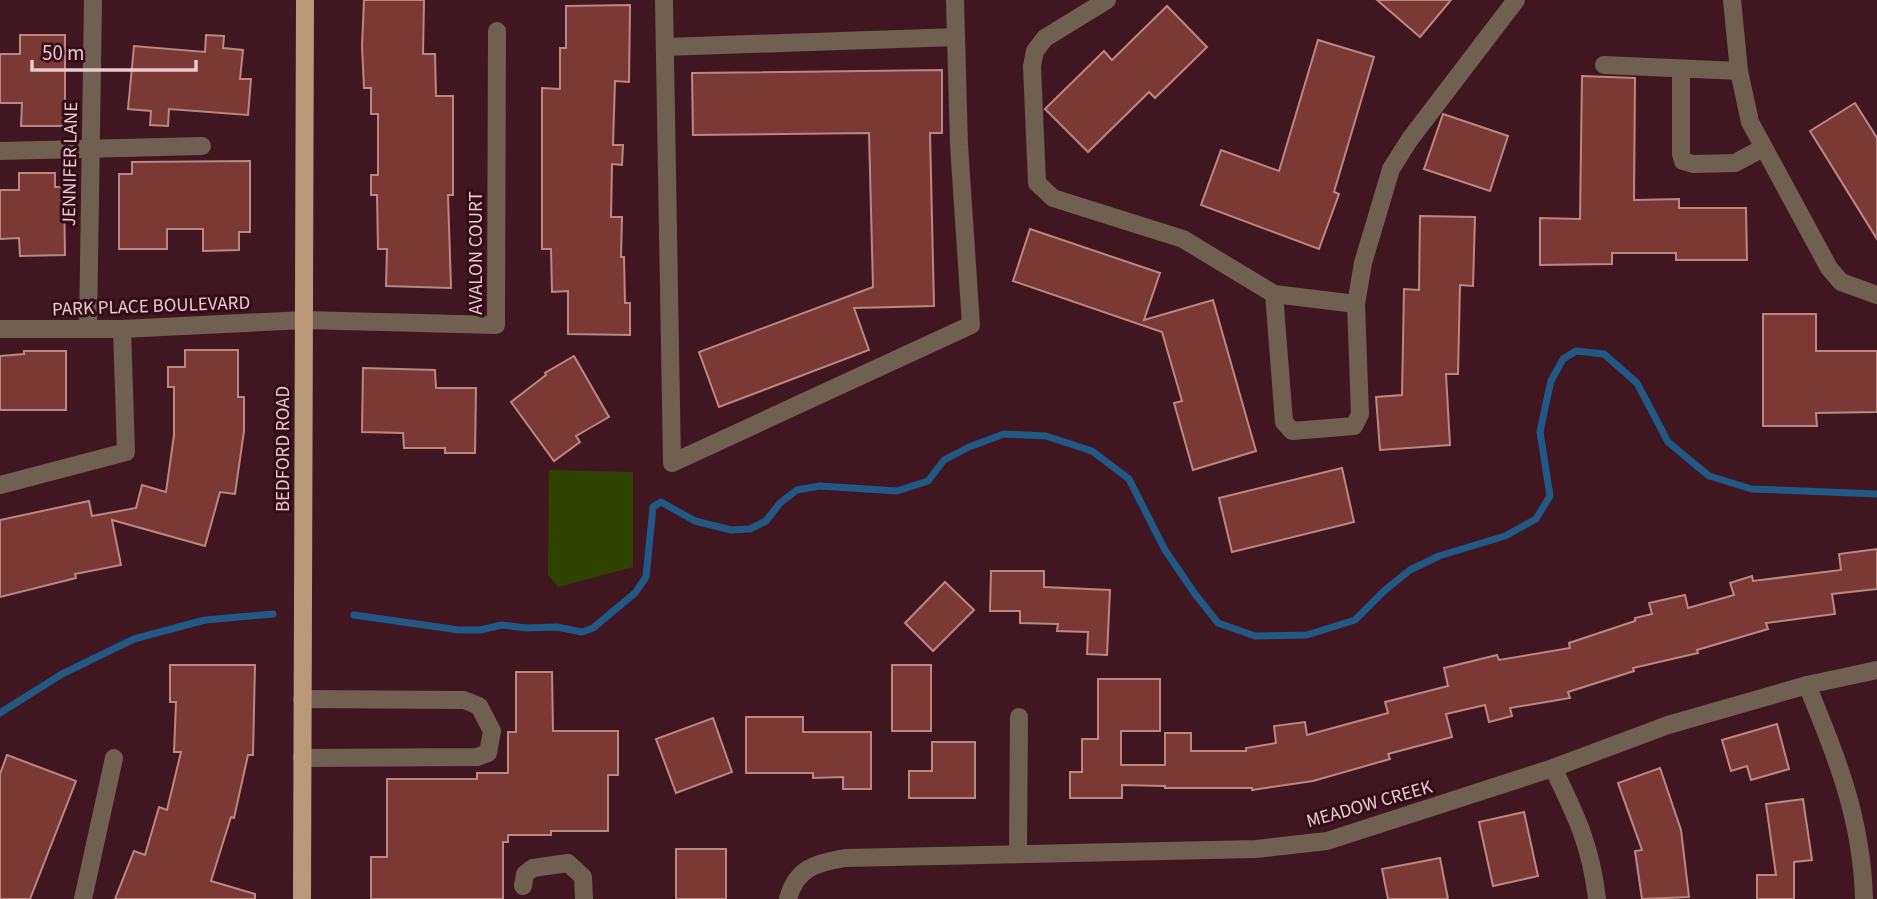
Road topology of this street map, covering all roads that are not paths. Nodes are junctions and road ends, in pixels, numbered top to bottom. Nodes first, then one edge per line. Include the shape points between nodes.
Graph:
1 (93, 0) edge
2 (304, 0) edge
3 (664, 0) edge
4 (955, 0) edge
5 (1107, 0) edge
6 (1516, 0) edge
7 (1732, 0) edge
8 (497, 31) dead end
9 (956, 37) junction
10 (664, 47) junction
11 (1604, 65) dead end
12 (1681, 69) junction
13 (1739, 71) junction
14 (202, 146) dead end
15 (91, 147) junction
16 (1763, 148) junction
17 (0, 151) edge
18 (1275, 294) junction
19 (1877, 295) edge
20 (1356, 304) junction
21 (303, 320) junction
22 (0, 329) edge
23 (88, 329) junction
24 (122, 329) junction
25 (0, 485) edge
26 (1877, 670) edge
27 (1807, 685) junction
28 (302, 699) junction
29 (1019, 717) dead end
30 (114, 758) dead end
31 (302, 758) junction
32 (1553, 768) junction
33 (1018, 853) junction
34 (523, 886) dead end
35 (83, 899) edge
36 (302, 899) edge
37 (584, 899) edge
38 (788, 899) edge
39 (1597, 899) edge
40 (1864, 899) edge

1 - 15 street, JENNIFER LANE
2 - 21 main road, BEDFORD ROAD
3 - 10 street
4 - 9 street
5 - 18 street via 1045,38 1035,51 1037,183 1053,198 1183,239
6 - 20 street via 1391,169 1363,263
7 - 13 street
8 - 21 street, AVALON COURT via 496,325
9 - 10 street
9 - 10 street via 958,145 971,325 672,463
11 - 12 street
12 - 13 street
12 - 16 street via 1683,161 1735,163
13 - 16 street via 1750,122
14 - 15 street
15 - 17 street
15 - 23 street, JENNIFER LANE
16 - 19 street via 1829,268 1841,282
18 - 20 street
18 - 20 street via 1284,422 1292,431 1354,426 1360,414
21 - 24 street, PARK PLACE BOULEVARD
21 - 28 main road, BEDFORD ROAD
22 - 23 street, PARK PLACE BOULEVARD
23 - 24 street, PARK PLACE BOULEVARD
24 - 25 street via 127,452
26 - 27 street, MEADOW CREEK
27 - 32 street, MEADOW CREEK via 1668,725
27 - 40 street via 1850,797
28 - 31 main road, BEDFORD ROAD
28 - 31 street via 464,700 479,706 492,731 488,753 477,757
29 - 33 street
30 - 35 street
31 - 36 main road, BEDFORD ROAD
32 - 33 street, MEADOW CREEK via 1327,841 1256,849
32 - 39 street via 1582,829
33 - 38 street, MEADOW CREEK via 845,858 814,864 794,882
34 - 37 street via 524,874 533,868 568,863 583,877

